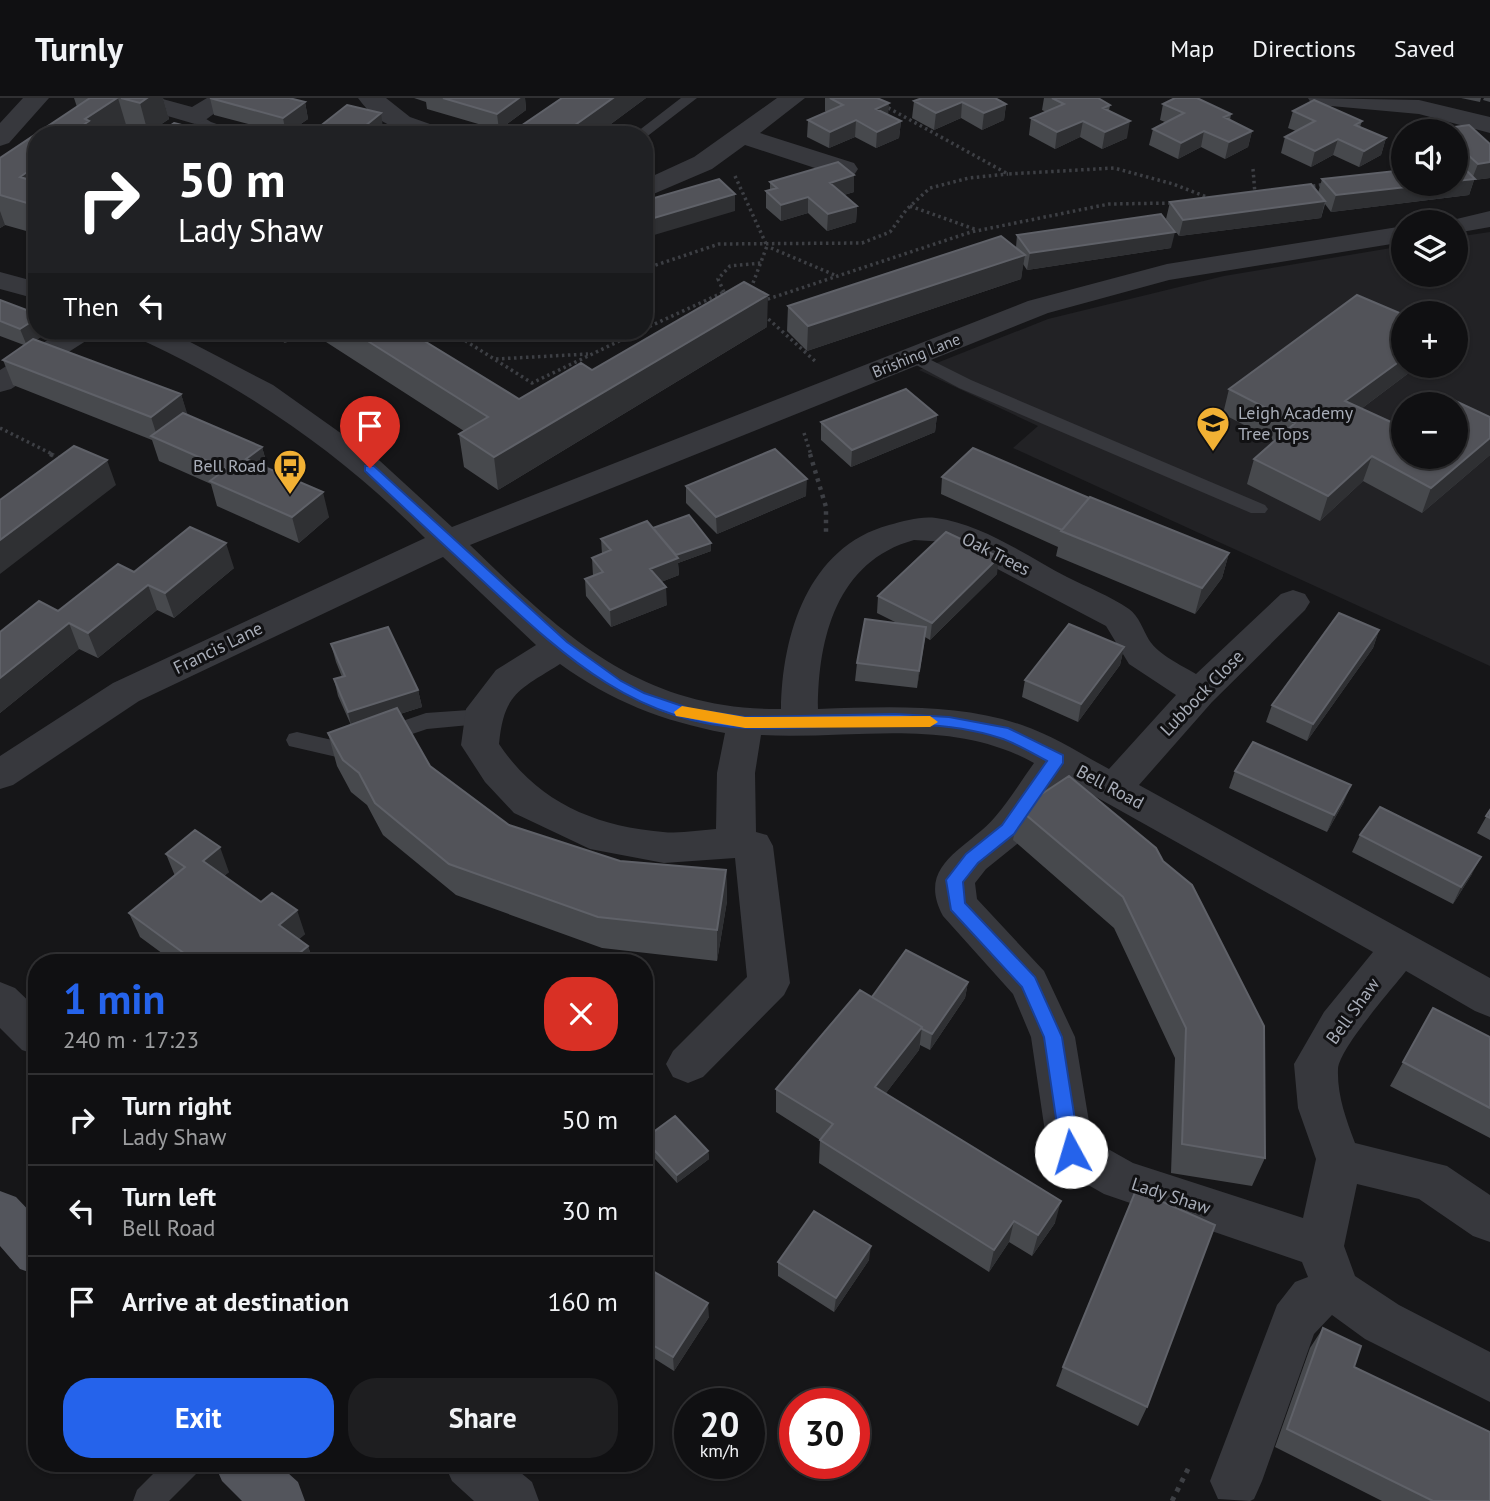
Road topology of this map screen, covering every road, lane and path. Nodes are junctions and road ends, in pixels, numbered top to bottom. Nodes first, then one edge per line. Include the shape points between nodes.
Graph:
1 (37, 98) edge
2 (132, 98) edge
3 (370, 98) edge
4 (690, 98) edge
5 (754, 98) edge
6 (1320, 98) edge
7 (1374, 100) edge
8 (218, 102) edge
9 (787, 102) edge
10 (882, 104) edge
11 (195, 116) junction
12 (1490, 125) edge
13 (210, 126) edge
14 (412, 126) edge
15 (652, 126) edge
16 (0, 138) edge
17 (733, 143) junction
18 (845, 169) edge
19 (1253, 169) dead end
20 (1008, 174) junction
21 (1333, 183) edge
22 (653, 187) edge
23 (1295, 188) edge
24 (1268, 192) edge
25 (1255, 194) junction
26 (1244, 195) edge
27 (1223, 198) edge
28 (1213, 200) junction
29 (1201, 201) edge
30 (1177, 202) edge
31 (910, 206) junction
32 (1490, 219) edge
33 (1468, 223) edge
34 (978, 231) junction
35 (1391, 236) edge
36 (767, 246) junction
37 (761, 263) junction
38 (653, 265) edge
39 (838, 276) junction
40 (0, 280) edge
41 (28, 288) edge
42 (724, 292) junction
43 (735, 296) edge
44 (747, 301) edge
45 (751, 305) edge
46 (761, 313) edge
47 (653, 325) edge
48 (68, 340) edge
49 (177, 340) edge
50 (464, 340) edge
51 (618, 340) edge
52 (593, 354) junction
53 (913, 356) junction
54 (494, 359) junction
55 (0, 383) edge
56 (842, 384) junction
57 (784, 407) junction
58 (0, 428) edge
59 (68, 463) edge
60 (1258, 509) dead end
61 (448, 541) junction
62 (835, 579) junction
63 (1293, 602) dead end
64 (562, 646) junction
65 (1199, 693) junction
66 (483, 717) junction
67 (800, 722) junction
68 (745, 723) junction
69 (297, 740) dead end
70 (1057, 759) junction
71 (0, 775) edge
72 (1114, 788) junction
73 (736, 843) junction
74 (1401, 947) junction
75 (1490, 999) edge
76 (0, 1000) edge
77 (28, 1028) edge
78 (688, 1064) dead end
79 (1339, 1159) junction
80 (0, 1212) edge
81 (1490, 1221) edge
82 (28, 1243) edge
83 (1320, 1245) junction
84 (1337, 1291) junction
85 (1490, 1378) edge
86 (176, 1472) edge
87 (249, 1472) edge
88 (480, 1472) edge
89 (1236, 1481) dead end
90 (148, 1501) edge
91 (279, 1501) edge
92 (513, 1501) edge

1 - 16 street
2 - 11 street
3 - 14 street
4 - 15 lane
5 - 9 street
6 - 7 street
7 - 12 street
8 - 11 street
9 - 17 street
10 - 20 path
11 - 13 lane
17 - 18 street
17 - 22 street via 688,172
17 - 36 path
19 - 25 path
20 - 28 path via 1114,168
20 - 31 path via 930,188
21 - 23 path
24 - 25 path
25 - 26 path
27 - 28 path
28 - 29 path
30 - 34 path via 1109,204
31 - 34 path
31 - 36 path via 890,232 862,243
32 - 33 street
34 - 39 path
35 - 53 street, Brishing Lane via 1167,272 1038,307
36 - 37 path
36 - 38 path via 719,244
36 - 39 path
37 - 42 path via 730,265 718,279
37 - 44 path
39 - 45 path
40 - 41 street
42 - 43 path
42 - 47 path
46 - 56 path
48 - 55 street
49 - 61 street, Bell Road via 292,411 370,468
50 - 54 path
51 - 52 path
52 - 54 path
52 - 54 path via 532,383
53 - 56 street, Brishing Lane
53 - 60 lane via 965,384
56 - 57 street, Brishing Lane
57 - 61 street, Brishing Lane
57 - 62 path via 805,434 826,507 825,570
58 - 59 path
61 - 64 street, Bell Road
61 - 71 street, Francis Lane via 126,692
62 - 65 street, Oak Trees via 878,540 909,529 944,529 1118,618 1143,655
62 - 67 street, Oak Trees via 815,611 805,643
63 - 65 street, Lubbock Close
64 - 66 street via 509,679 484,709
64 - 68 street, Bell Road via 639,697 690,714
65 - 72 street, Lubbock Close
66 - 69 lane via 426,721 341,750
66 - 73 street via 480,745 498,772 528,803 590,834 664,848
67 - 68 street, Bell Road
67 - 70 street, Bell Road via 949,723 1003,732
68 - 73 street via 736,773
70 - 72 street, Bell Road
70 - 83 street, Lady Shaw via 1008,829 955,880 957,905 1028,982 1053,1037 1071,1152 1119,1179
72 - 74 street, Bell Road
73 - 78 street via 753,846 769,983
74 - 75 street, Bell Road
74 - 79 street, Bell Shaw via 1339,1025 1316,1064 1320,1108
76 - 77 street
79 - 81 street via 1431,1181
79 - 83 street
80 - 82 main road
83 - 84 street
84 - 85 street via 1382,1322
84 - 89 street via 1312,1298 1293,1321
86 - 90 lane
87 - 91 main road
88 - 92 street

